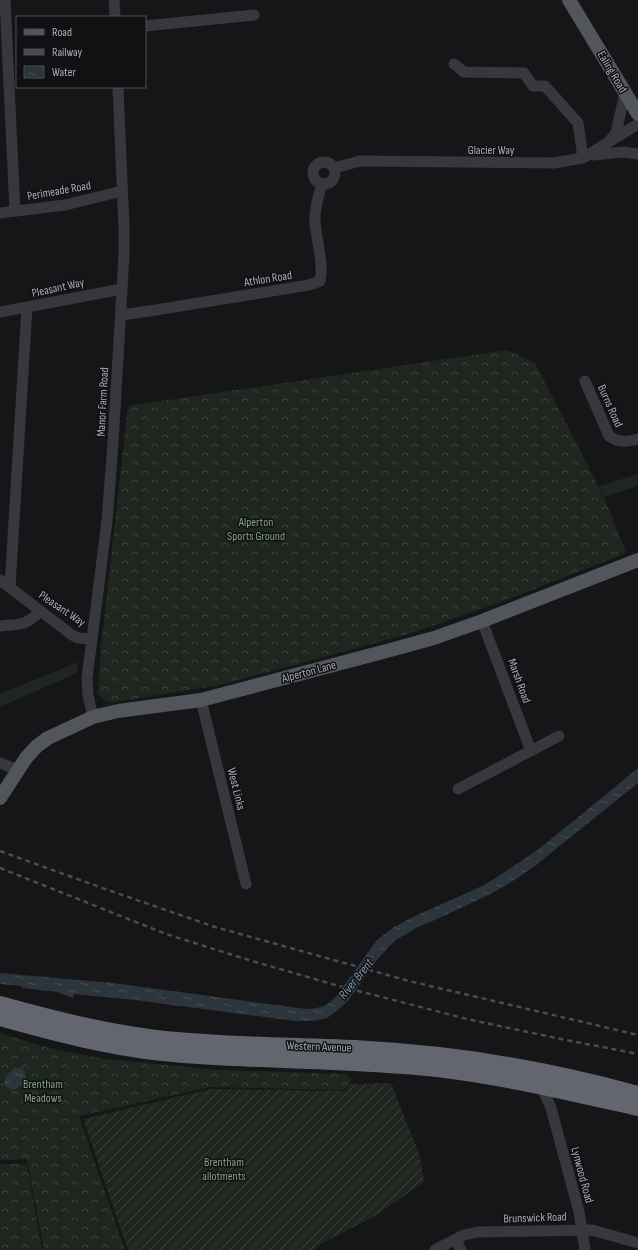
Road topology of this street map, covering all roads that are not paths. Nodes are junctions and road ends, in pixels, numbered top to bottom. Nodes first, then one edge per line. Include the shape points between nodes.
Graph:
1 (5, 0) edge
2 (114, 0) edge
3 (575, 1) edge
4 (254, 15) dead end
5 (115, 16) edge
6 (146, 26) edge
7 (454, 64) dead end
8 (118, 88) edge
9 (625, 93) junction
10 (638, 114) edge
11 (638, 124) edge
12 (607, 144) junction
13 (638, 154) edge
14 (585, 157) junction
15 (334, 168) junction
16 (322, 184) junction
17 (122, 191) junction
18 (15, 211) junction
19 (0, 213) edge
20 (122, 289) junction
21 (27, 307) junction
22 (0, 312) edge
23 (121, 314) junction
24 (585, 381) dead end
25 (638, 438) edge
26 (638, 560) edge
27 (0, 580) edge
28 (10, 587) junction
29 (40, 611) junction
30 (482, 621) junction
31 (0, 626) edge
32 (92, 639) junction
33 (201, 700) junction
34 (93, 717) junction
35 (559, 736) dead end
36 (531, 751) junction
37 (0, 763) edge
38 (18, 770) junction
39 (458, 789) dead end
40 (0, 798) edge
41 (246, 884) dead end
42 (0, 1004) edge
43 (0, 1018) edge
44 (598, 1083) junction
45 (542, 1087) junction
46 (638, 1087) edge
47 (571, 1093) junction
48 (638, 1094) edge
49 (551, 1108) junction
50 (638, 1108) edge
51 (582, 1229) junction
52 (456, 1240) junction
53 (638, 1243) edge
54 (436, 1250) edge
55 (461, 1250) edge
56 (585, 1250) edge

1 - 18 street
2 - 5 street
3 - 9 main road, Ealing Road via 604,60
4 - 6 street
7 - 14 street via 464,72 524,73 533,86 546,86 578,123
8 - 17 street, Manor Farm Road
9 - 10 main road, Ealing Road
9 - 12 street via 616,133
11 - 12 street, Glacier Way
12 - 14 street, Glacier Way
13 - 14 street via 617,152
14 - 15 street, Glacier Way via 554,163 360,161
15 - 16 street via 335,175 332,180
15 - 16 street via 323,162 316,166 314,178
16 - 23 street, Athlon Road via 315,212 322,271 320,281 310,285
17 - 18 street, Perimeade Road via 65,205
17 - 20 street, Manor Farm Road
18 - 19 street, Perimeade Road
20 - 21 street, Pleasant Way
20 - 23 street, Manor Farm Road
21 - 22 street, Pleasant Way
21 - 28 street
23 - 32 street, Manor Farm Road via 107,521
24 - 25 street, Burns Road via 609,436 622,442
26 - 30 main road, Alperton Lane
27 - 28 street, Pleasant Way
28 - 29 street, Pleasant Way
29 - 31 street via 32,620
29 - 32 street, Pleasant Way via 78,638
30 - 33 main road, Alperton Lane via 434,638
30 - 36 street, Marsh Road
32 - 34 street, Manor Farm Road via 87,678
33 - 34 main road, Alperton Lane via 118,711
33 - 41 street, West Links
34 - 38 main road, Alperton Lane via 48,738 37,746
35 - 36 street
36 - 39 street
37 - 38 street
38 - 40 main road, Alperton Lane
42 - 44 highway, Western Avenue via 118,1033 220,1044 370,1049 439,1055 506,1064
43 - 45 highway, Western Avenue via 47,1032 160,1053 430,1069
44 - 46 highway
44 - 48 highway, Western Avenue
45 - 47 highway, Western Avenue
45 - 49 street, Lynwood Road
47 - 49 street via 560,1098
47 - 50 highway, Western Avenue
49 - 51 street, Lynwood Road
51 - 52 street, Brunswick Road via 477,1232
51 - 53 street, Brunswick Road
51 - 56 street, Lynwood Road
52 - 54 street, Brunswick Road
52 - 55 street

